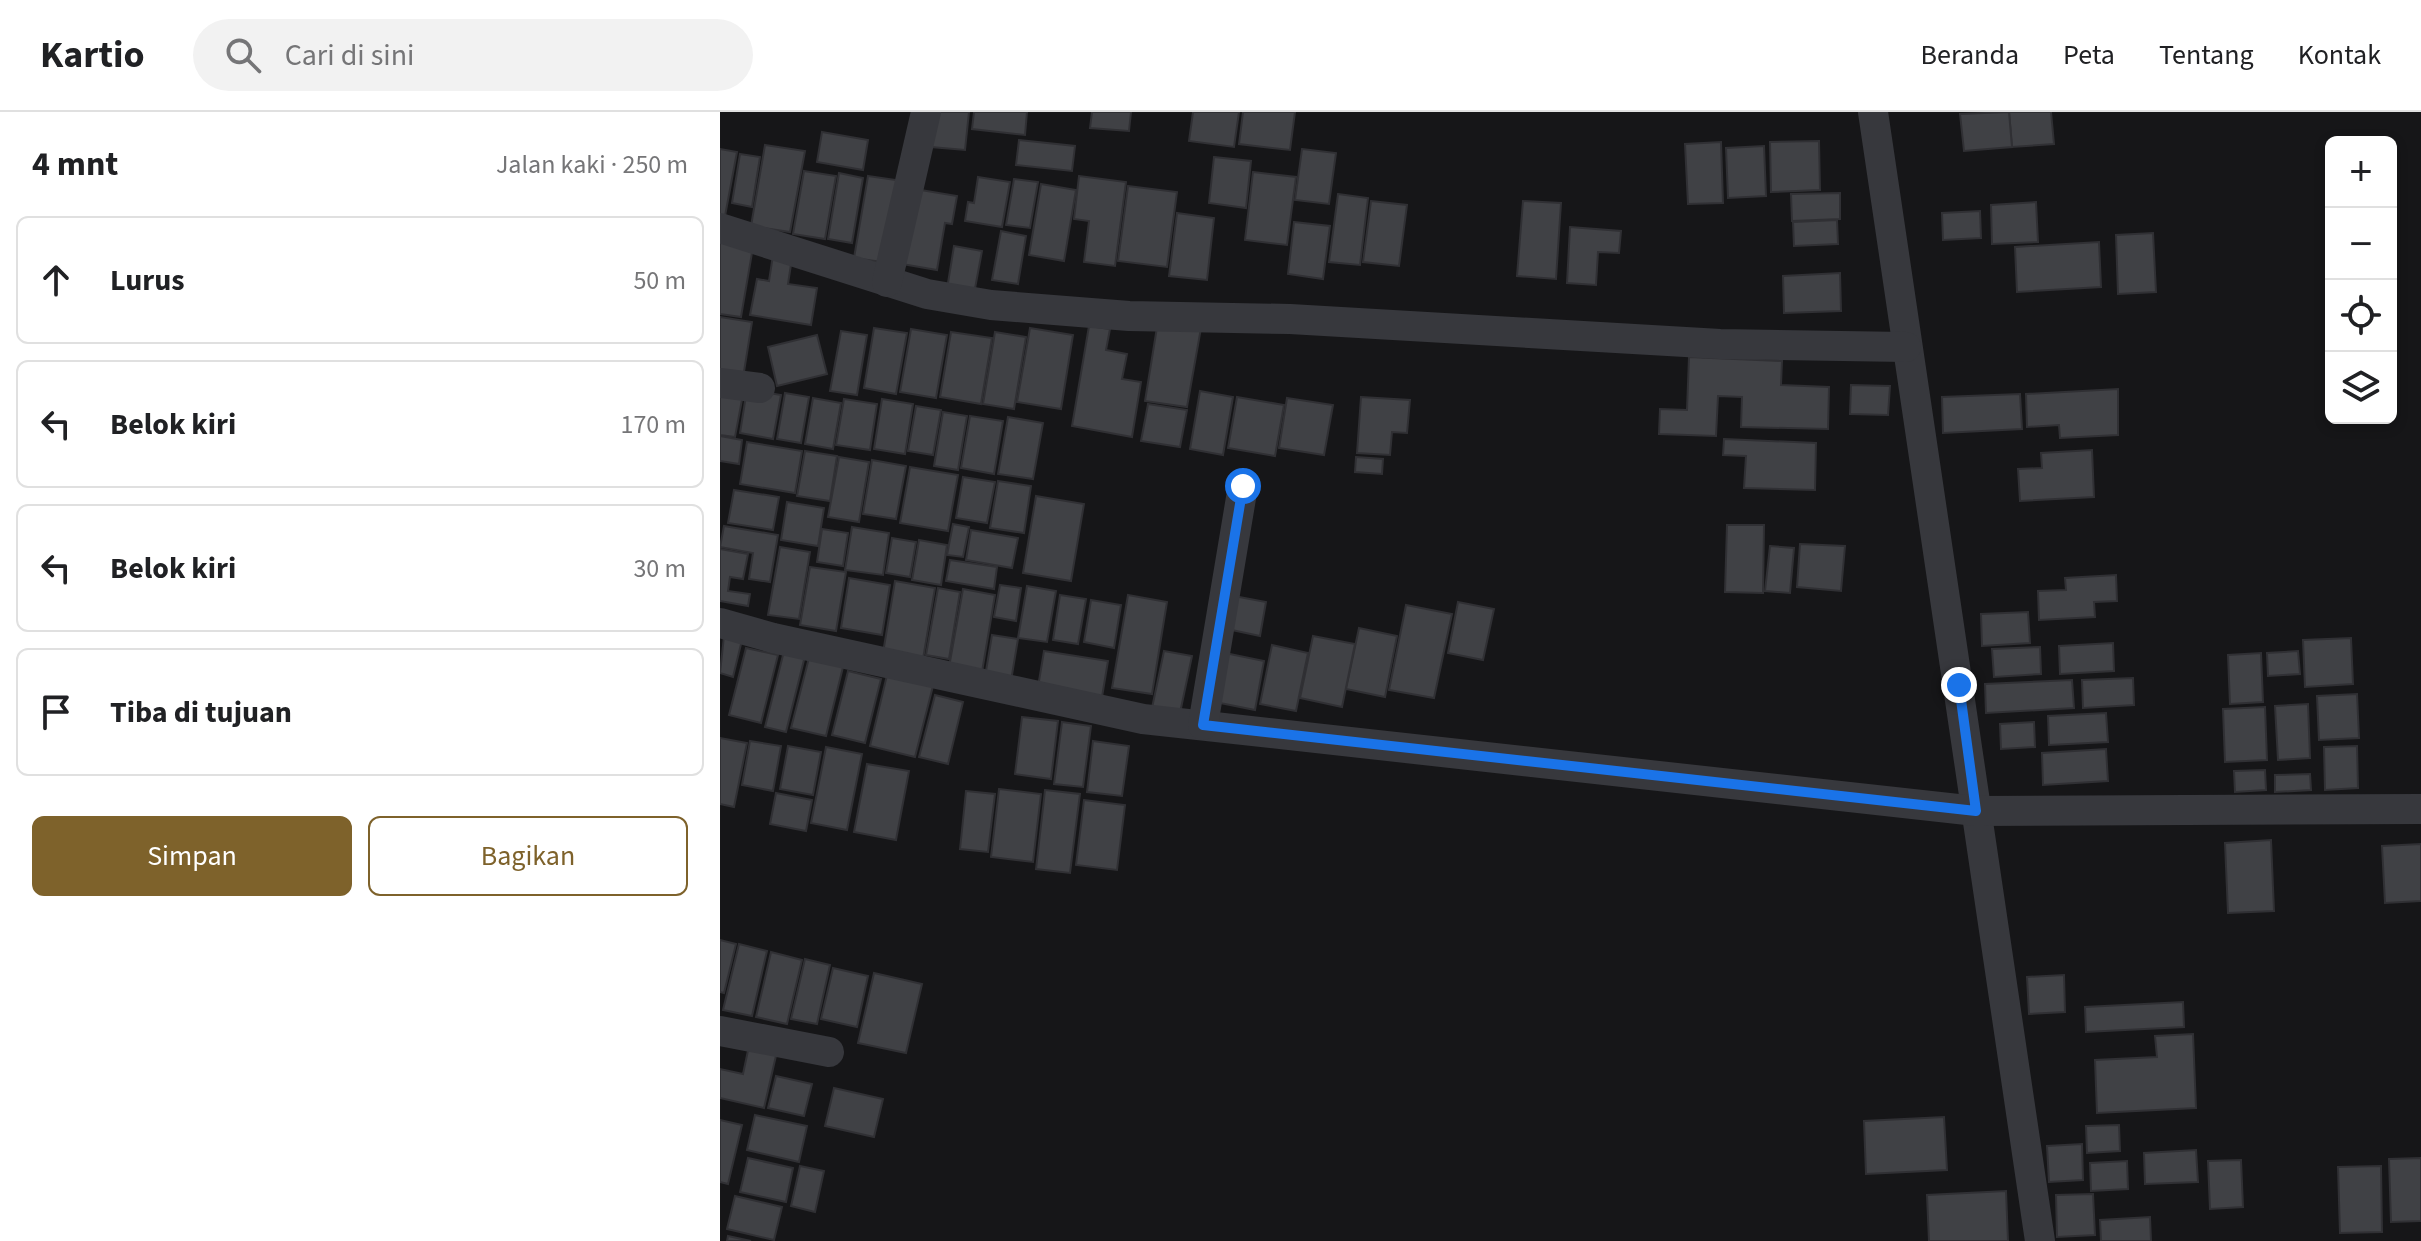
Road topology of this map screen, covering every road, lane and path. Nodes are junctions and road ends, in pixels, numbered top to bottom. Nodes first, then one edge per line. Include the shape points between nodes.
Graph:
1 (926, 112) edge
2 (1873, 112) edge
3 (720, 228) edge
4 (887, 282) junction
5 (1906, 347) junction
6 (720, 383) edge
7 (760, 388) dead end
8 (1243, 486) dead end
9 (720, 623) edge
10 (1203, 725) junction
11 (2421, 809) edge
12 (1976, 811) junction
13 (720, 1031) edge
14 (829, 1052) dead end
15 (2040, 1241) edge

1 - 4 street
2 - 5 street
3 - 4 street
4 - 5 street via 991,305 1129,316 1290,319 1720,344
5 - 12 street
6 - 7 street
8 - 10 street
9 - 10 street via 1128,716
10 - 12 street
11 - 12 street
12 - 15 street
13 - 14 street

